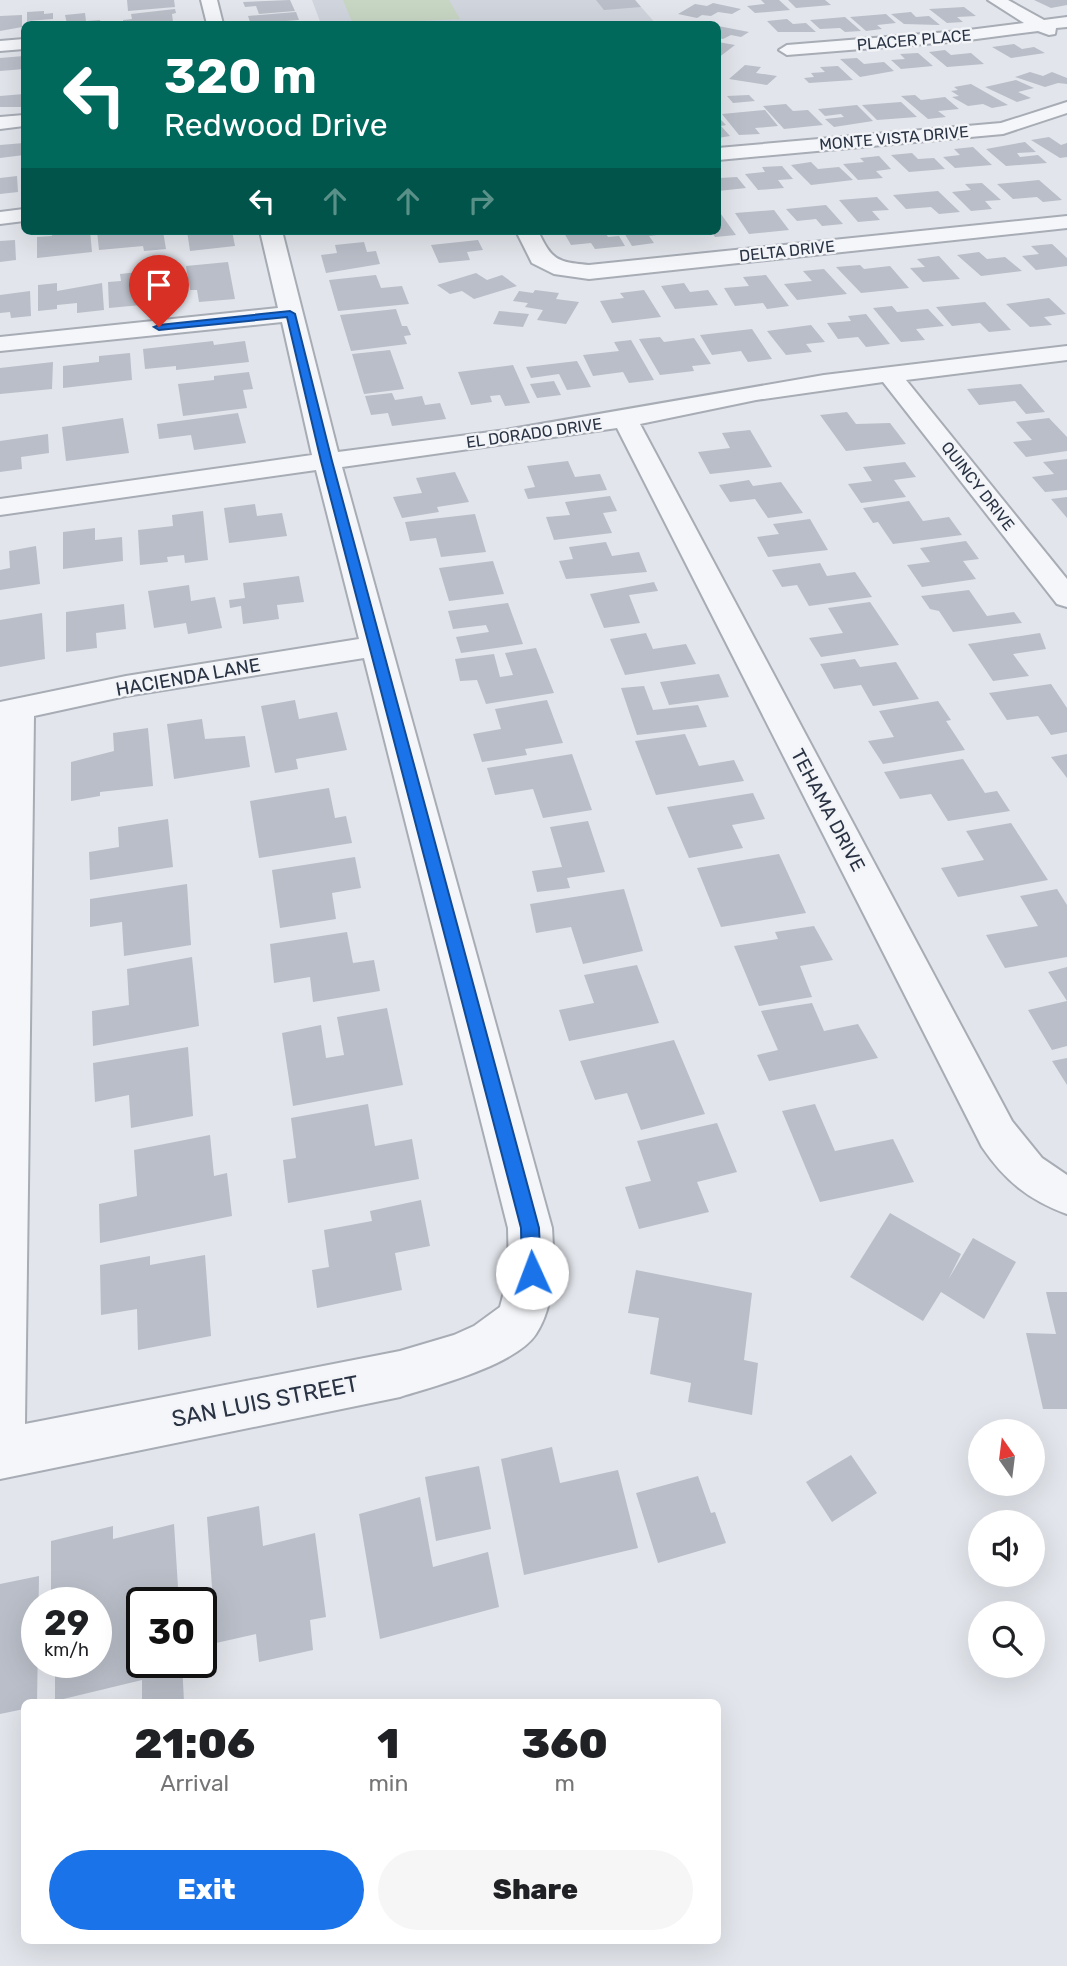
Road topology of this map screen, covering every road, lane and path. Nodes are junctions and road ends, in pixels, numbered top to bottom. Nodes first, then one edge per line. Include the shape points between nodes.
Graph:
1 (209, 0) edge
2 (996, 0) edge
3 (214, 21) edge
4 (1067, 22) edge
5 (1041, 26) junction
6 (1067, 37) edge
7 (21, 44) edge
8 (0, 46) edge
9 (787, 50) dead end
10 (1067, 107) edge
11 (21, 121) edge
12 (0, 123) edge
13 (721, 154) edge
14 (21, 215) edge
15 (0, 218) edge
16 (1067, 222) edge
17 (272, 235) edge
18 (529, 235) edge
19 (290, 314) junction
20 (0, 344) edge
21 (1067, 353) edge
22 (889, 374) junction
23 (625, 419) junction
24 (327, 461) junction
25 (0, 507) edge
26 (1067, 598) edge
27 (377, 646) junction
28 (9, 711) edge
29 (1057, 1191) edge
30 (0, 1454) edge

1 - 3 street
2 - 5 street
4 - 5 street, PLACER PLACE
5 - 6 street
5 - 9 street, PLACER PLACE
7 - 8 street
10 - 13 street, MONTE VISTA DRIVE via 1003,128
11 - 12 street
14 - 15 street
16 - 18 street, DELTA DRIVE via 589,272 562,269 540,258
17 - 19 street
19 - 20 street
19 - 24 street
21 - 22 street, EL DORADO DRIVE
22 - 23 street, EL DORADO DRIVE via 756,393
22 - 26 street, QUINCY DRIVE
23 - 24 street, EL DORADO DRIVE
23 - 29 street, TEHAMA DRIVE via 997,1135 1018,1165
24 - 25 street, EL DORADO DRIVE
24 - 27 street
27 - 28 street, HACIENDA LANE via 126,686
27 - 30 street, SAN LUIS STREET via 530,1228 532,1273 519,1320 491,1342 400,1374
28 - 30 street

